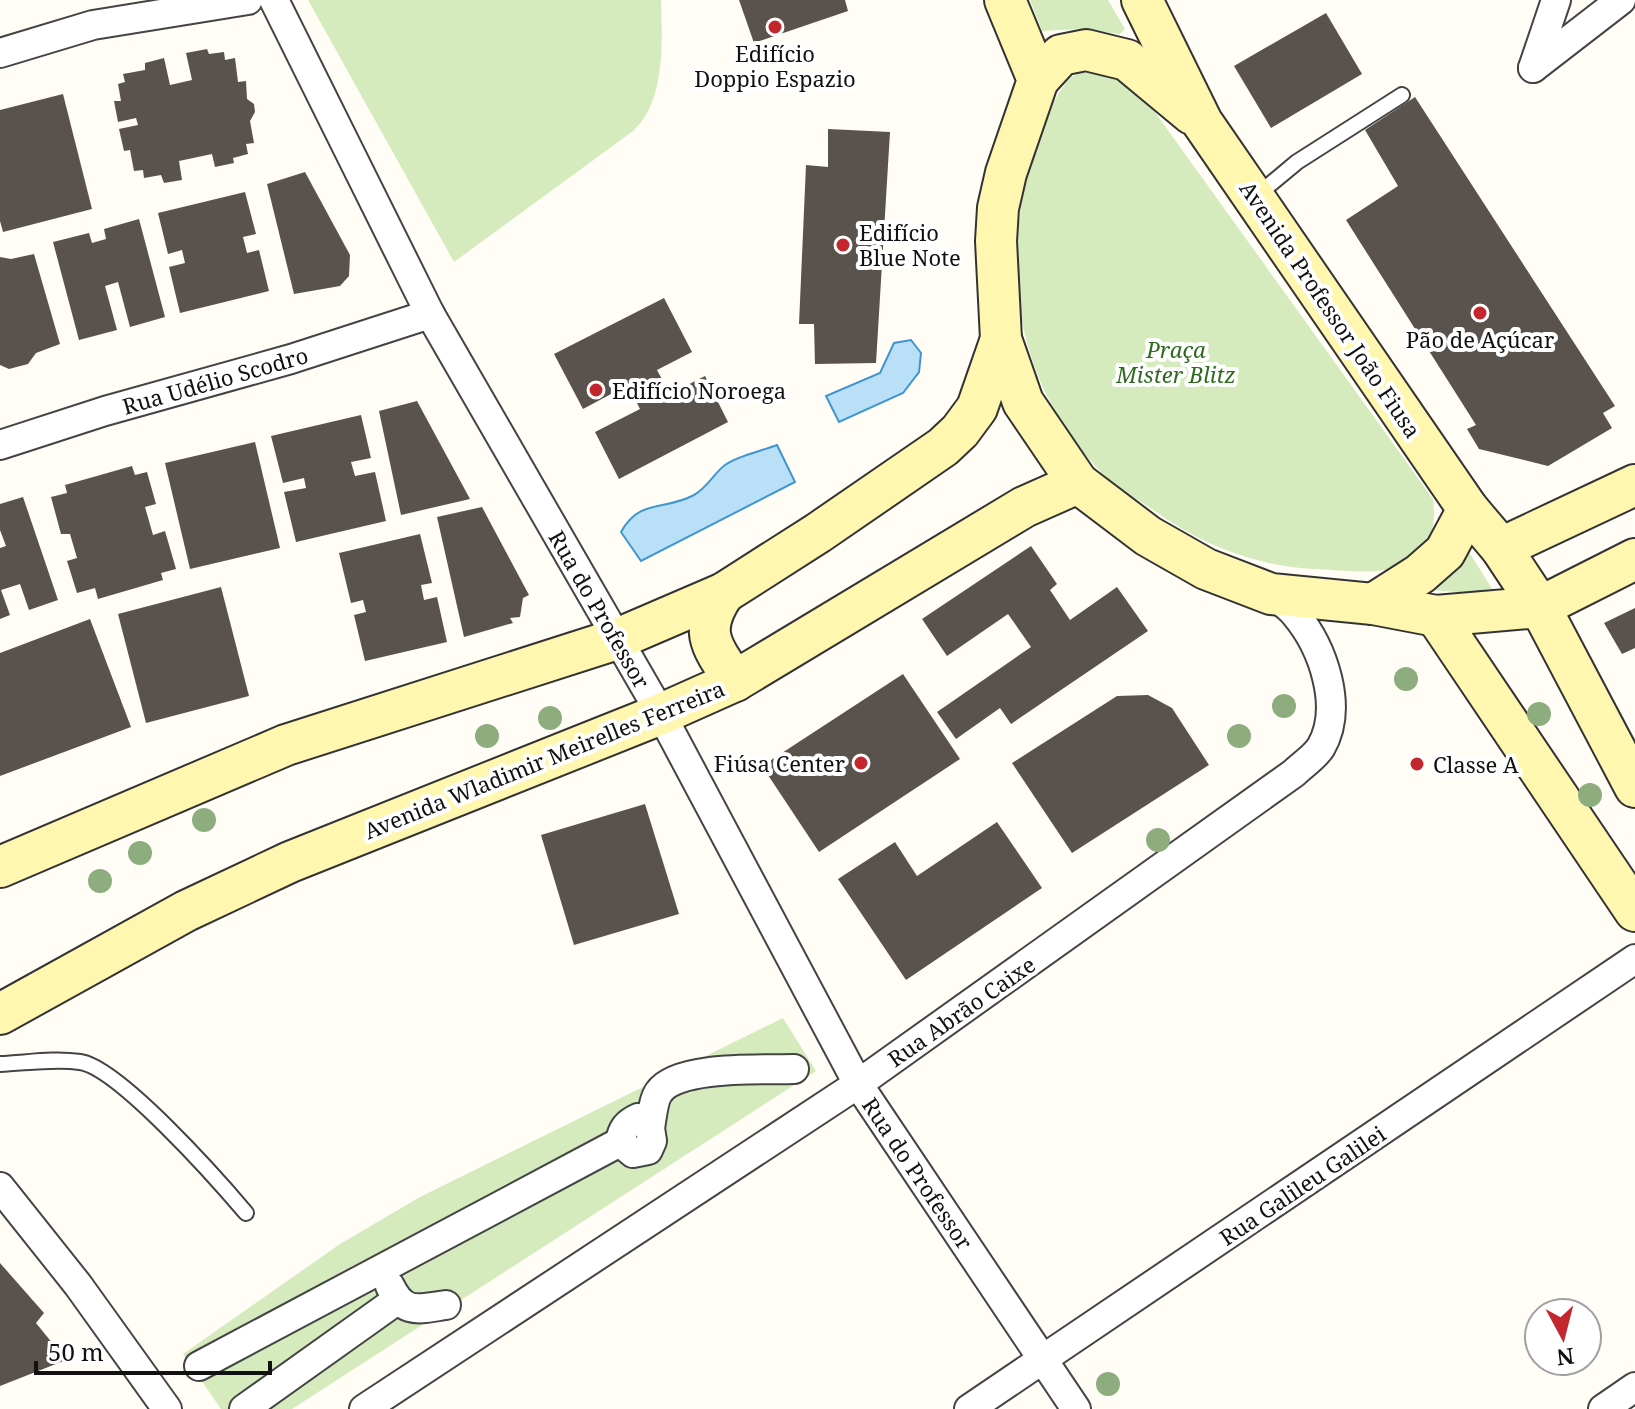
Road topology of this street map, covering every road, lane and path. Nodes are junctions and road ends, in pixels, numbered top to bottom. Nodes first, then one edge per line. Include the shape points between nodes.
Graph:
1 (113, 0) edge
2 (248, 0) edge
3 (274, 0) edge
4 (1005, 0) edge
5 (1142, 0) edge
6 (1556, 0) edge
7 (1621, 0) edge
8 (163, 6) edge
9 (93, 25) junction
10 (0, 53) edge
11 (1038, 80) junction
12 (1402, 95) dead end
13 (1202, 122) junction
14 (1255, 197) junction
15 (430, 314) junction
16 (1001, 339) junction
17 (0, 445) edge
18 (1078, 483) junction
19 (1635, 485) edge
20 (1468, 509) junction
21 (1501, 548) junction
22 (1635, 559) edge
23 (724, 593) junction
24 (1271, 594) junction
25 (1373, 604) junction
26 (1540, 607) junction
27 (1436, 616) junction
28 (617, 639) junction
29 (735, 681) junction
30 (661, 714) junction
31 (1635, 787) edge
32 (0, 867) edge
33 (1635, 911) edge
34 (1635, 959) edge
35 (0, 1014) edge
36 (0, 1064) edge
37 (794, 1069) dead end
38 (858, 1084) junction
39 (0, 1187) edge
40 (246, 1213) dead end
41 (410, 1254) junction
42 (397, 1300) junction
43 (446, 1305) dead end
44 (1044, 1360) junction
45 (199, 1366) dead end
46 (1635, 1387) edge
47 (167, 1409) edge
48 (244, 1409) edge
49 (364, 1409) edge
50 (969, 1409) edge
51 (1076, 1409) edge
52 (1603, 1409) edge

1 - 9 street
2 - 8 street
3 - 15 street, Rua do Professor
4 - 11 main road
5 - 13 main road, Avenida Professor João Fiusa
6 - 7 street via 1533,68
8 - 9 street
9 - 10 street
11 - 13 main road via 1061,55 1086,50 1127,60
11 - 16 main road via 998,208
12 - 14 lane via 1297,162
13 - 14 main road, Avenida Professor João Fiusa
14 - 20 main road, Avenida Professor João Fiusa
15 - 17 street, Rua Udélio Scodro
15 - 28 street, Rua do Professor
16 - 18 main road via 1023,402
16 - 23 main road via 977,408 943,447
18 - 24 main road via 1148,536 1206,569
18 - 29 main road, Avenida Wladimir Meirelles Ferreira via 1024,507
19 - 21 main road
20 - 21 main road, Avenida Professor João Fiusa
20 - 25 main road via 1445,552
21 - 26 main road, Avenida Professor João Fiusa
22 - 26 main road
23 - 28 main road
23 - 29 main road via 707,631
24 - 25 main road
24 - 38 street, Rua Abrão Caixe via 1295,614 1327,676 1331,721 1320,749 1294,773
25 - 27 main road
26 - 27 main road
26 - 31 main road, Avenida Professor João Fiusa
27 - 33 main road
28 - 30 street, Rua do Professor
28 - 32 main road via 286,745
29 - 30 main road, Avenida Wladimir Meirelles Ferreira
30 - 35 main road, Avenida Wladimir Meirelles Ferreira via 290,862 186,911
30 - 38 street, Rua do Professor
34 - 44 street, Rua Galileu Galilei
36 - 40 lane via 82,1062 106,1072 201,1161
37 - 41 street via 697,1073 670,1082 658,1093 650,1128 638,1118 629,1122 620,1142
38 - 44 street, Rua do Professor
38 - 49 street, Rua Abrão Caixe
39 - 47 street
41 - 42 street via 390,1276
41 - 45 street
42 - 43 street via 417,1309
42 - 48 street
44 - 50 street, Rua Galileu Galilei
44 - 51 street, Rua do Professor
46 - 52 street

